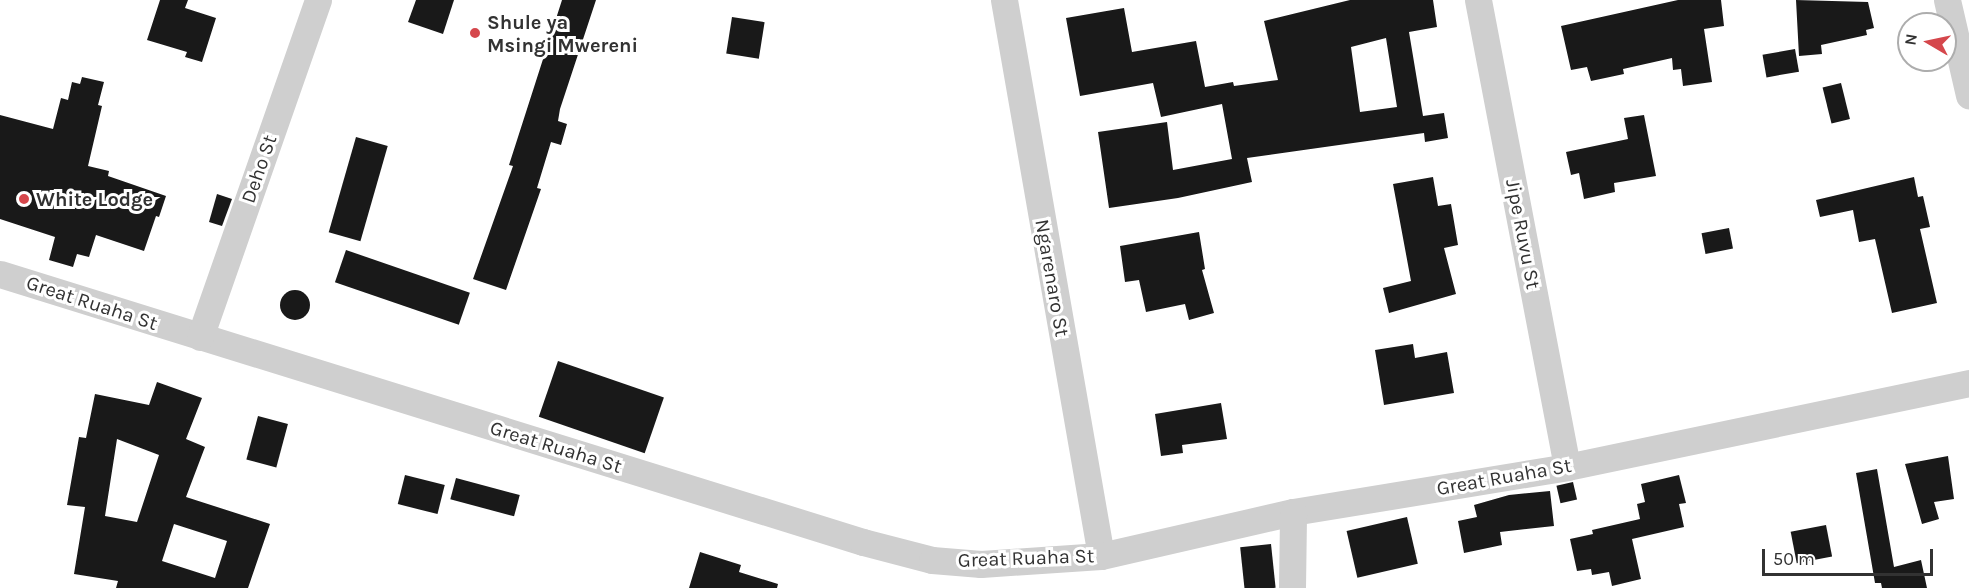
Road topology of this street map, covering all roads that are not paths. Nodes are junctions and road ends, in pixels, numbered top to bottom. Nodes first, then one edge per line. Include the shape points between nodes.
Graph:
1 (318, 0) edge
2 (1004, 0) edge
3 (1478, 0) edge
4 (1947, 0) edge
5 (1969, 95) edge
6 (0, 274) edge
7 (200, 337) junction
8 (1969, 383) edge
9 (1567, 467) junction
10 (1293, 512) junction
11 (1101, 556) junction
12 (1292, 588) edge

1 - 7 street, Deho St
2 - 11 street, Ngarenaro St
3 - 9 street, Jipe Ruvu St
4 - 5 street
6 - 7 street, Great Ruaha St
7 - 11 street, Great Ruaha St via 932,560 981,564
8 - 9 street, Great Ruaha St
9 - 10 street, Great Ruaha St
10 - 11 street, Great Ruaha St
10 - 12 street

